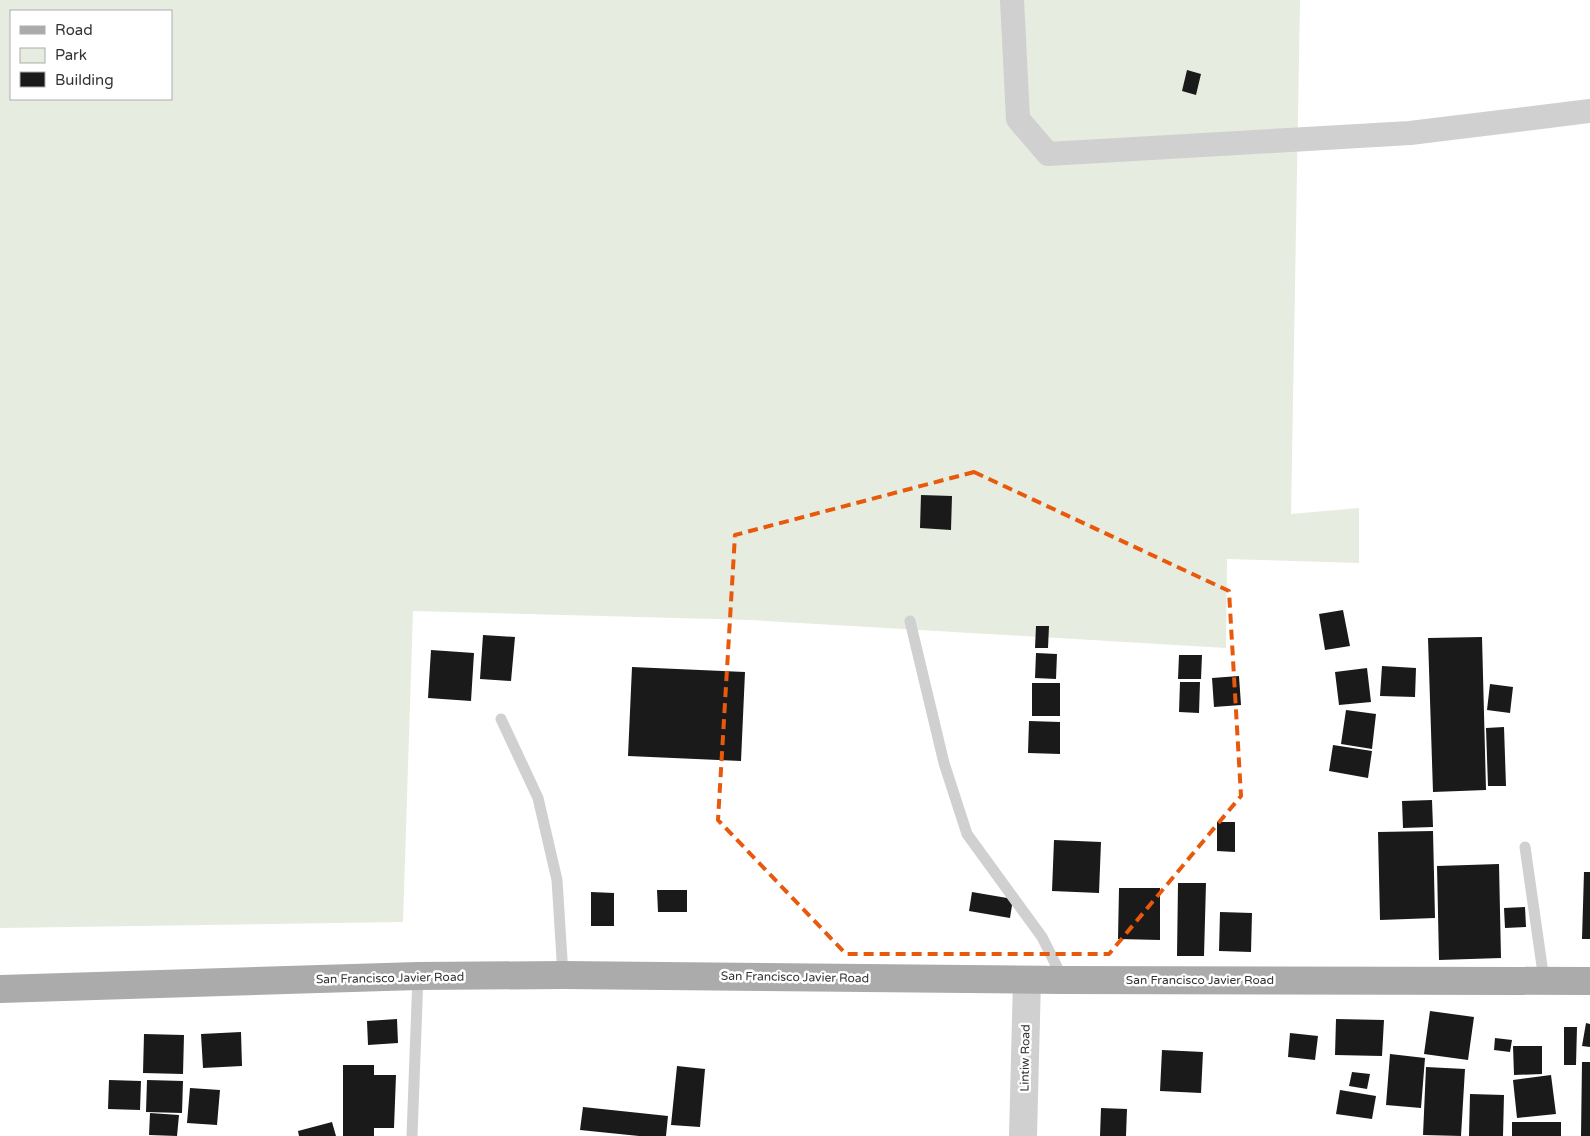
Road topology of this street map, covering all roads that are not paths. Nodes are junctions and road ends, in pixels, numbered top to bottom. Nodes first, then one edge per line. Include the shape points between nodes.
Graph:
1 (1012, 0) edge
2 (1590, 111) edge
3 (910, 621) dead end
4 (502, 719) dead end
5 (1525, 847) dead end
6 (564, 975) junction
7 (418, 976) junction
8 (1027, 980) junction
9 (1064, 980) junction
10 (1544, 980) junction
11 (1590, 981) edge
12 (0, 988) edge
13 (412, 1136) edge
14 (1023, 1136) edge

1 - 2 street via 1018,119 1048,154 1410,133
3 - 9 lane via 944,763 967,834 1042,937
4 - 6 lane via 538,798 557,880
5 - 10 lane
6 - 7 main road, San Francisco Javier Road
6 - 8 main road, San Francisco Javier Road
7 - 12 main road, San Francisco Javier Road
7 - 13 lane
8 - 9 main road, San Francisco Javier Road
8 - 14 street, Lintiw Road
9 - 10 main road, San Francisco Javier Road
10 - 11 main road, San Francisco Javier Road

